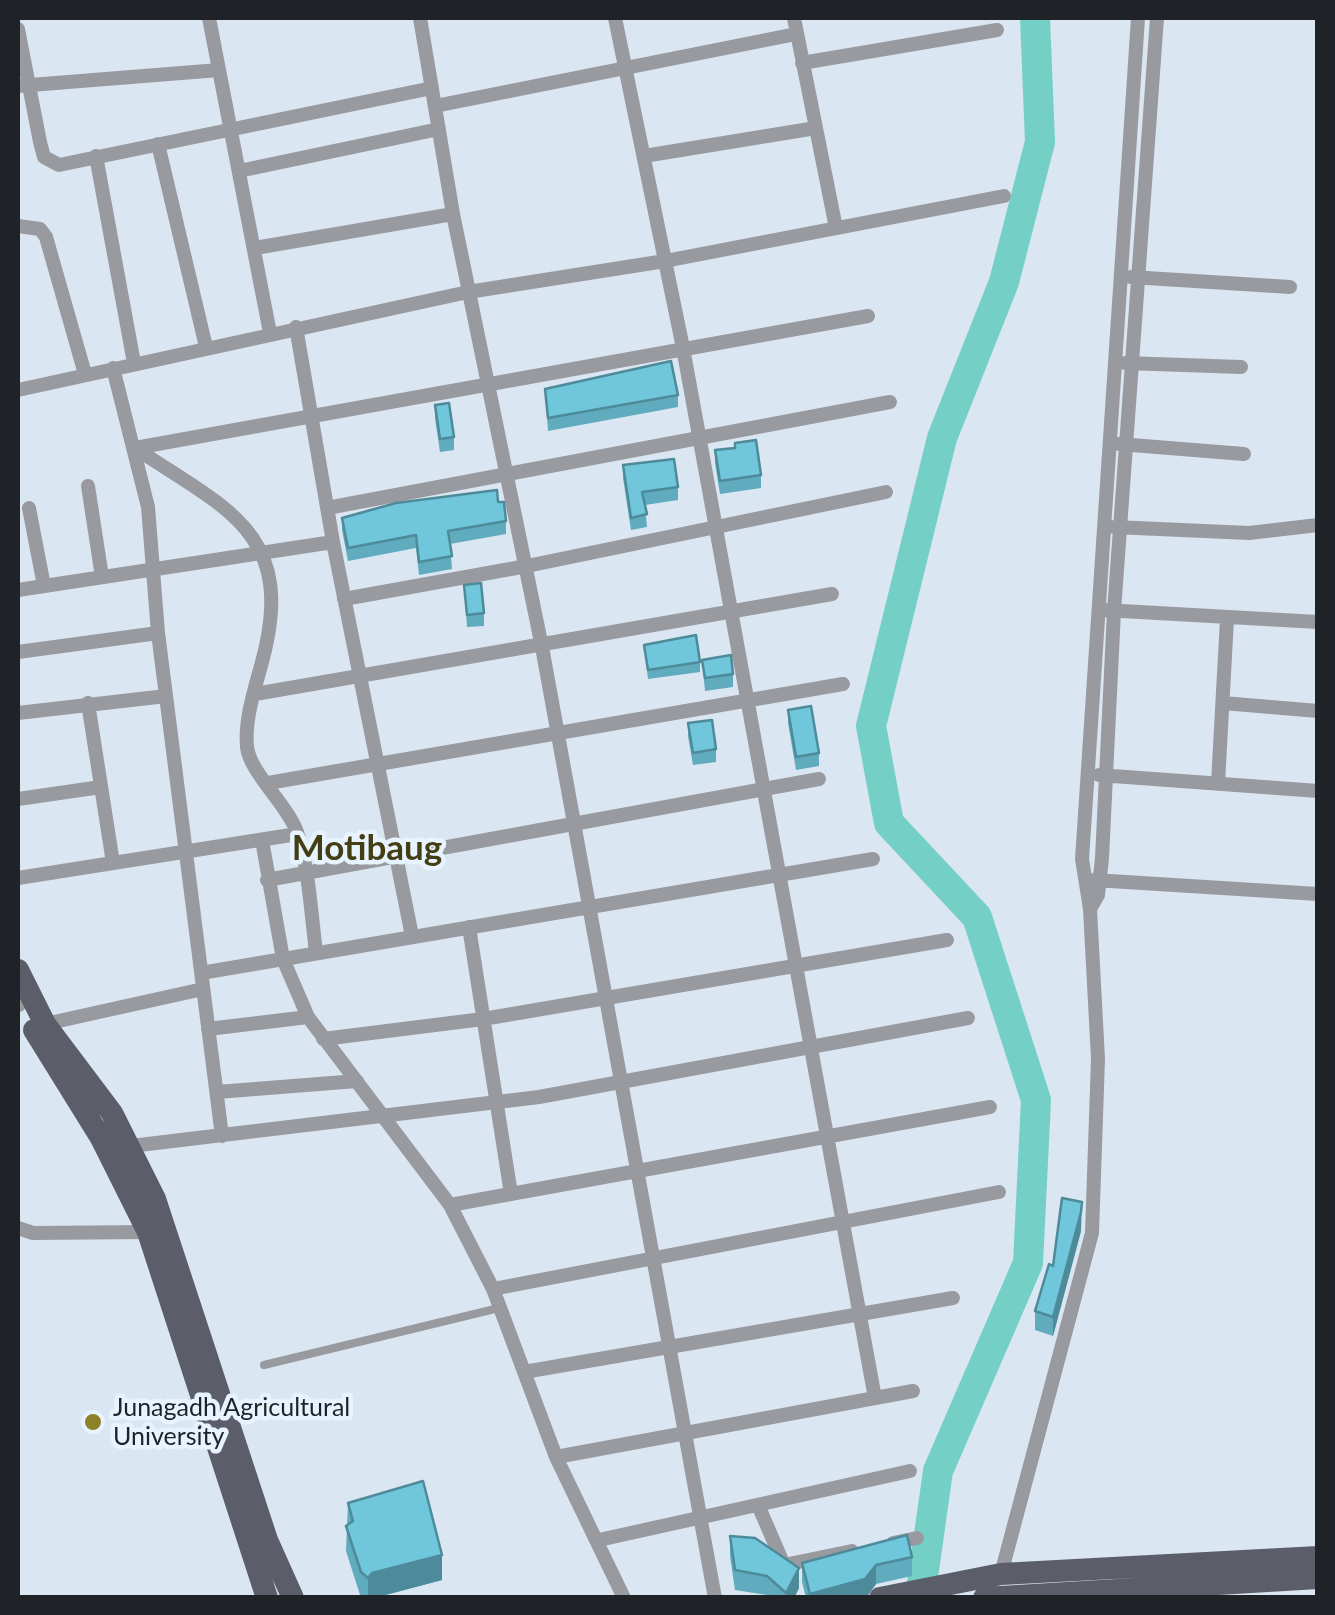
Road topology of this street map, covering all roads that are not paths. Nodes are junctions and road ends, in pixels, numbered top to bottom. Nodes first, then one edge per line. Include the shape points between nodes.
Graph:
1 (209, 18) edge
2 (420, 18) edge
3 (615, 18) edge
4 (794, 18) edge
5 (1138, 18) edge
6 (1157, 18) edge
7 (18, 29) edge
8 (997, 30) dead end
9 (796, 34) junction
10 (802, 63) junction
11 (626, 69) junction
12 (219, 70) junction
13 (23, 85) edge
14 (432, 88) junction
15 (435, 106) junction
16 (816, 128) junction
17 (230, 130) junction
18 (438, 130) junction
19 (158, 144) junction
20 (96, 156) junction
21 (644, 156) junction
22 (239, 172) junction
23 (1004, 196) dead end
24 (453, 214) junction
25 (18, 226) edge
26 (836, 228) junction
27 (255, 248) junction
28 (665, 261) junction
29 (1120, 276) junction
30 (1137, 277) junction
31 (1290, 287) dead end
32 (468, 292) junction
33 (868, 316) dead end
34 (296, 327) junction
35 (270, 333) junction
36 (206, 347) junction
37 (684, 348) junction
38 (1114, 362) junction
39 (134, 364) junction
40 (1132, 364) junction
41 (113, 368) junction
42 (1242, 368) dead end
43 (84, 374) junction
44 (488, 382) junction
45 (18, 390) edge
46 (890, 402) dead end
47 (312, 418) junction
48 (698, 439) junction
49 (1109, 443) junction
50 (1125, 444) junction
51 (136, 448) junction
52 (1244, 454) dead end
53 (507, 476) junction
54 (88, 486) dead end
55 (886, 492) dead end
56 (29, 508) dead end
57 (327, 508) junction
58 (1318, 525) edge
59 (1112, 527) junction
60 (715, 529) junction
61 (333, 542) junction
62 (264, 552) junction
63 (527, 566) junction
64 (154, 568) junction
65 (102, 577) junction
66 (44, 586) junction
67 (18, 590) edge
68 (832, 594) dead end
69 (344, 599) junction
70 (1106, 610) junction
71 (731, 614) junction
72 (1228, 618) junction
73 (1318, 622) edge
74 (158, 633) junction
75 (542, 647) junction
76 (18, 652) edge
77 (358, 677) junction
78 (843, 684) dead end
79 (255, 694) junction
80 (166, 696) junction
81 (747, 700) junction
82 (88, 703) junction
83 (1222, 703) junction
84 (1318, 711) edge
85 (18, 713) edge
86 (556, 732) junction
87 (378, 766) junction
88 (1088, 774) junction
89 (1106, 775) junction
90 (819, 778) dead end
91 (268, 782) junction
92 (1218, 783) junction
93 (101, 787) junction
94 (763, 787) junction
95 (1318, 791) edge
96 (18, 799) edge
97 (572, 822) junction
98 (298, 834) junction
99 (262, 840) junction
100 (186, 852) junction
101 (396, 855) junction
102 (874, 859) dead end
103 (113, 863) junction
104 (305, 872) junction
105 (779, 874) junction
106 (18, 878) edge
107 (267, 880) junction
108 (1092, 880) junction
109 (1318, 894) edge
110 (586, 906) junction
111 (470, 927) junction
112 (412, 936) junction
113 (947, 940) dead end
114 (316, 952) junction
115 (283, 959) junction
116 (795, 962) junction
117 (18, 970) edge
118 (202, 981) junction
119 (606, 995) junction
120 (18, 1004) edge
121 (308, 1016) junction
122 (483, 1018) junction
123 (968, 1018) dead end
124 (45, 1024) junction
125 (208, 1029) junction
126 (323, 1039) junction
127 (811, 1049) junction
128 (357, 1081) junction
129 (623, 1082) junction
130 (217, 1092) junction
131 (496, 1104) junction
132 (990, 1108) dead end
133 (384, 1117) junction
134 (222, 1136) junction
135 (827, 1136) junction
136 (131, 1146) junction
137 (640, 1171) junction
138 (1000, 1192) dead end
139 (511, 1194) junction
140 (450, 1206) junction
141 (842, 1222) junction
142 (18, 1228) edge
143 (148, 1232) junction
144 (655, 1255) junction
145 (493, 1288) junction
146 (954, 1298) dead end
147 (498, 1308) junction
148 (859, 1313) junction
149 (670, 1346) junction
150 (264, 1365) dead end
151 (524, 1372) junction
152 (913, 1391) dead end
153 (874, 1398) junction
154 (685, 1433) junction
155 (556, 1456) junction
156 (910, 1472) dead end
157 (758, 1506) junction
158 (701, 1520) junction
159 (917, 1538) dead end
160 (599, 1540) junction
161 (879, 1545) edge
162 (860, 1549) edge
163 (1318, 1557) edge
164 (1001, 1574) junction
165 (1318, 1578) edge
166 (960, 1586) edge
167 (1124, 1593) edge
168 (267, 1598) edge
169 (293, 1598) edge
170 (624, 1598) edge
171 (715, 1598) edge
172 (880, 1598) edge
173 (984, 1598) edge

1 - 12 street
2 - 14 street
3 - 11 street
4 - 9 street
5 - 29 street
6 - 30 street
7 - 13 street
8 - 10 street
9 - 10 street
9 - 11 street
10 - 16 street
11 - 15 street
11 - 21 street
12 - 13 street
12 - 17 street
13 - 20 street via 44,157 59,166
14 - 15 street
14 - 17 street
15 - 18 street
16 - 21 street
16 - 26 street
17 - 19 street
17 - 22 street
18 - 22 street
18 - 24 street
19 - 20 street
19 - 36 street
20 - 39 street
21 - 28 street
22 - 27 street
23 - 26 street
24 - 27 street
24 - 32 street
25 - 43 street via 40,229 46,237
26 - 28 street
27 - 35 street
28 - 32 street
28 - 37 street
29 - 30 street
29 - 38 street
30 - 31 street
30 - 40 street
32 - 34 street
32 - 44 street
33 - 37 street
34 - 35 street
34 - 47 street
35 - 36 street
36 - 39 street
37 - 44 street
37 - 48 street
38 - 40 street
38 - 49 street
39 - 41 street
40 - 42 street
40 - 50 street
41 - 43 street
41 - 51 street
43 - 45 street
44 - 47 street
44 - 53 street
46 - 48 street
47 - 51 street
47 - 57 street
48 - 53 street
48 - 60 street
49 - 50 street
49 - 59 street
50 - 52 street
50 - 59 street
51 - 62 street via 239,522
51 - 64 street
53 - 57 street
53 - 63 street
54 - 65 street
55 - 60 street
56 - 66 street
57 - 61 street
58 - 59 street via 1249,534
59 - 70 street
60 - 63 street
60 - 71 street
61 - 62 street
61 - 69 street
62 - 64 street
62 - 79 street via 275,600
63 - 69 street
63 - 75 street
64 - 65 street
64 - 74 street
65 - 66 street
66 - 67 street
68 - 71 street
69 - 77 street
70 - 72 street
70 - 88 street
70 - 89 street
71 - 75 street
71 - 81 street
72 - 73 street
72 - 83 street
74 - 76 street
74 - 80 street
75 - 77 street
75 - 86 street
77 - 79 street
77 - 87 street
78 - 81 street
79 - 91 street via 248,749
80 - 82 street
80 - 100 street
81 - 86 street
81 - 94 street
82 - 85 street
82 - 93 street
83 - 84 street
83 - 92 street
86 - 87 street
86 - 97 street
87 - 91 street
87 - 101 street
88 - 89 street
88 - 108 street
89 - 92 street
89 - 108 street
90 - 94 street
91 - 98 street
92 - 95 street
93 - 96 street
93 - 103 street
94 - 97 street
94 - 105 street
97 - 101 street
97 - 110 street
98 - 99 street
98 - 104 street
99 - 100 street
99 - 107 street
100 - 103 street
100 - 118 street
101 - 104 street
101 - 112 street
102 - 105 street
103 - 106 street
104 - 107 street
104 - 114 street
105 - 110 street
105 - 116 street
107 - 115 street
108 - 109 street
108 - 164 street via 1098,1059 1092,1233
110 - 111 street
110 - 119 street
111 - 112 street
111 - 122 street
112 - 114 street
113 - 116 street
114 - 115 street
115 - 118 street
115 - 121 street
116 - 119 street
116 - 127 street
117 - 124 main road
118 - 124 street
118 - 125 street
119 - 122 street
119 - 129 street
120 - 143 main road via 101,1138
121 - 125 street
121 - 126 street
122 - 126 street
122 - 131 street
123 - 127 street
124 - 136 main road
125 - 130 street
126 - 128 street
127 - 129 street
127 - 135 street
128 - 130 street
128 - 133 street
129 - 131 street
129 - 137 street
130 - 134 street
131 - 133 street
131 - 139 street
132 - 135 street
133 - 134 street
133 - 140 street
134 - 136 street
135 - 137 street
135 - 141 street
136 - 169 main road
137 - 139 street
137 - 144 street
138 - 141 street
139 - 140 street
140 - 145 street
141 - 144 street
141 - 148 street
142 - 143 street
143 - 168 main road
144 - 145 street
144 - 149 street
145 - 147 street
146 - 148 street
147 - 150 lane
147 - 151 street
148 - 149 street
148 - 153 street
149 - 151 street
149 - 154 street
151 - 155 street
152 - 153 street
153 - 154 street
154 - 155 street
154 - 158 street
155 - 160 street
156 - 157 street
157 - 158 street
157 - 162 street via 784,1564
158 - 160 street
158 - 171 street
159 - 161 street
160 - 170 street
163 - 164 main road
164 - 166 main road
165 - 167 main road
166 - 172 main road
167 - 173 main road

